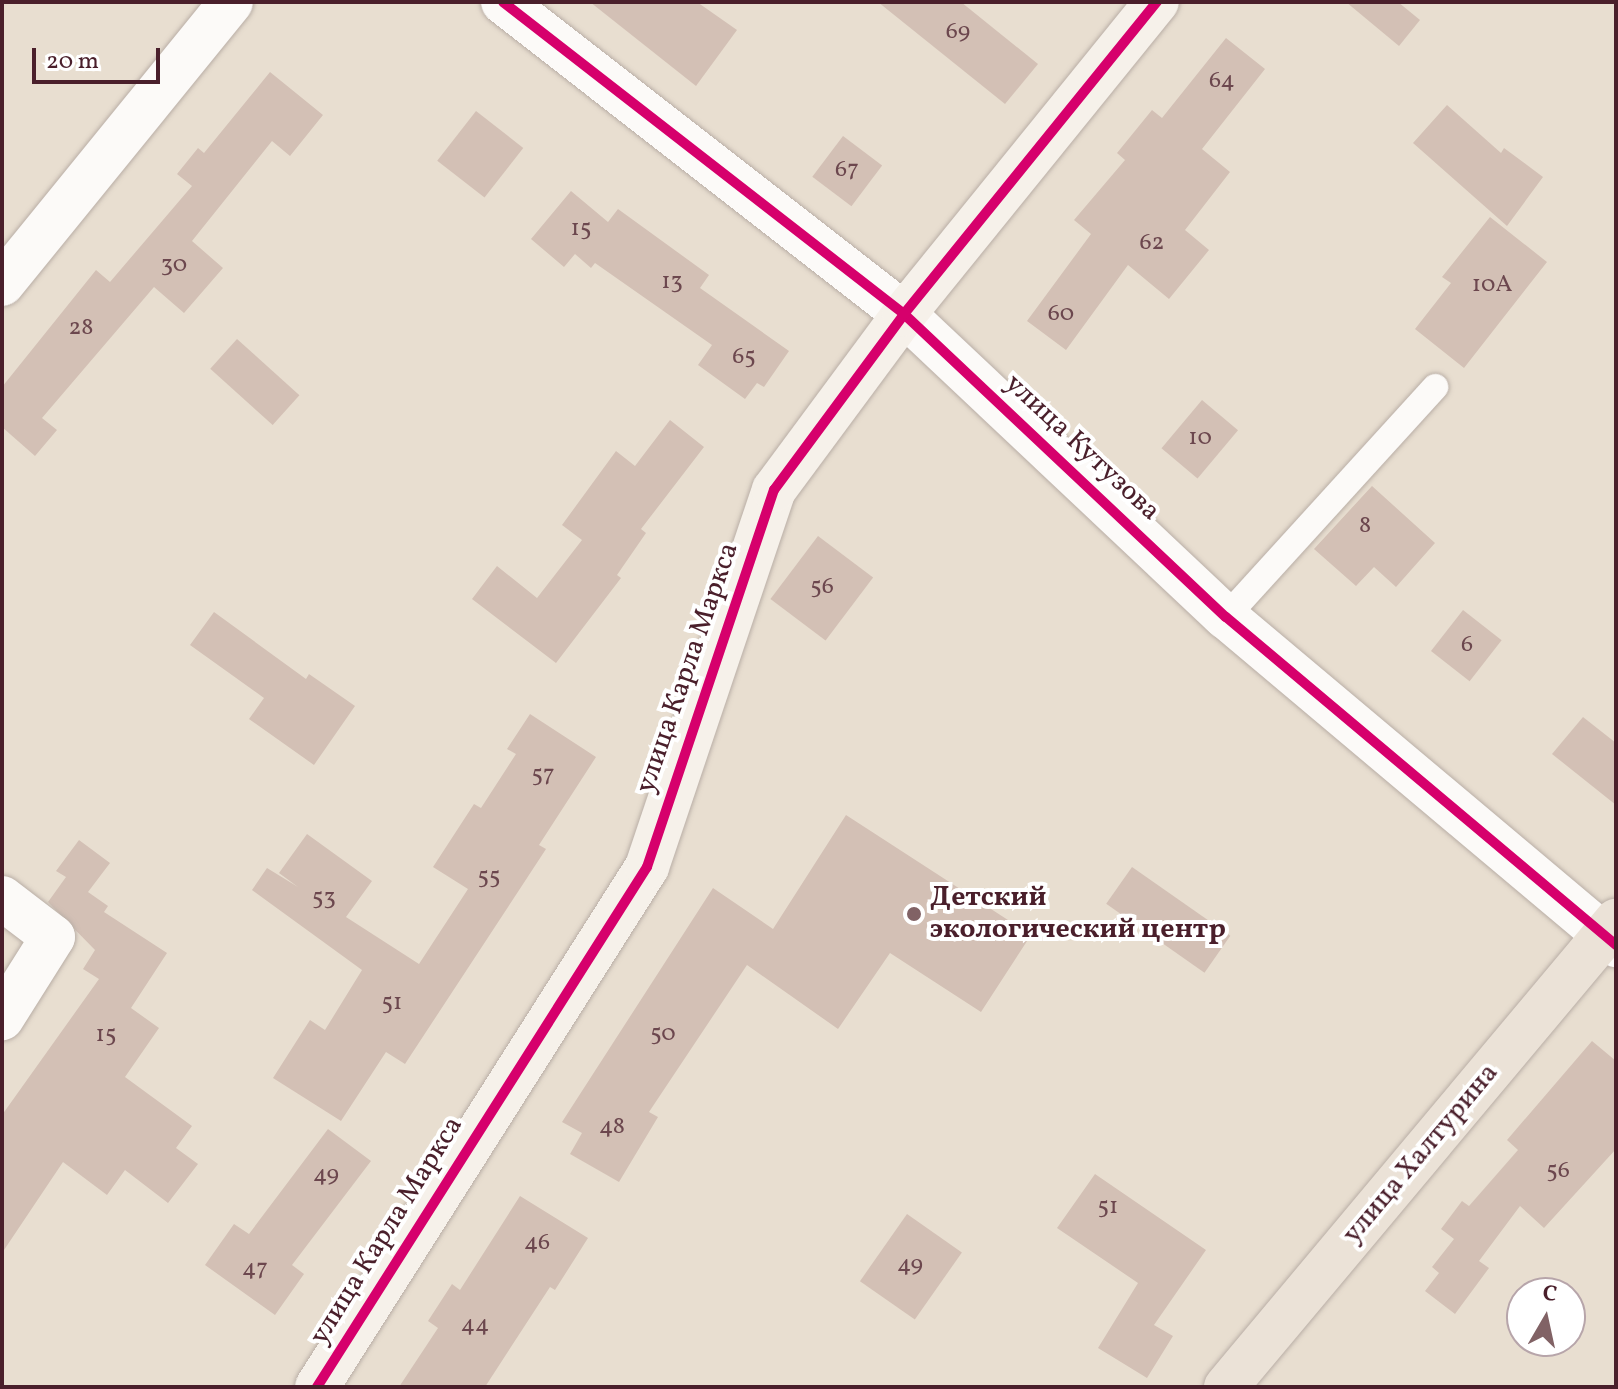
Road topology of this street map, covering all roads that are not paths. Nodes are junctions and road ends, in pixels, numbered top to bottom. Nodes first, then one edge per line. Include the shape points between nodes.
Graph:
1 (231, 2) edge
2 (503, 2) edge
3 (1157, 2) edge
4 (2, 284) edge
5 (904, 314) junction
6 (1435, 387) dead end
7 (1226, 617) junction
8 (2, 898) edge
9 (1612, 933) edge
10 (2, 1018) edge
11 (317, 1387) edge
12 (1226, 1387) edge

1 - 4 street
2 - 5 street, улица Кутузова
3 - 5 street, улица Карла Маркса
5 - 7 street, улица Кутузова
5 - 11 street, улица Карла Маркса via 774,490 647,867
6 - 7 lane
7 - 9 street, улица Кутузова
8 - 10 street via 53,937
9 - 12 main road, улица Халтурина

